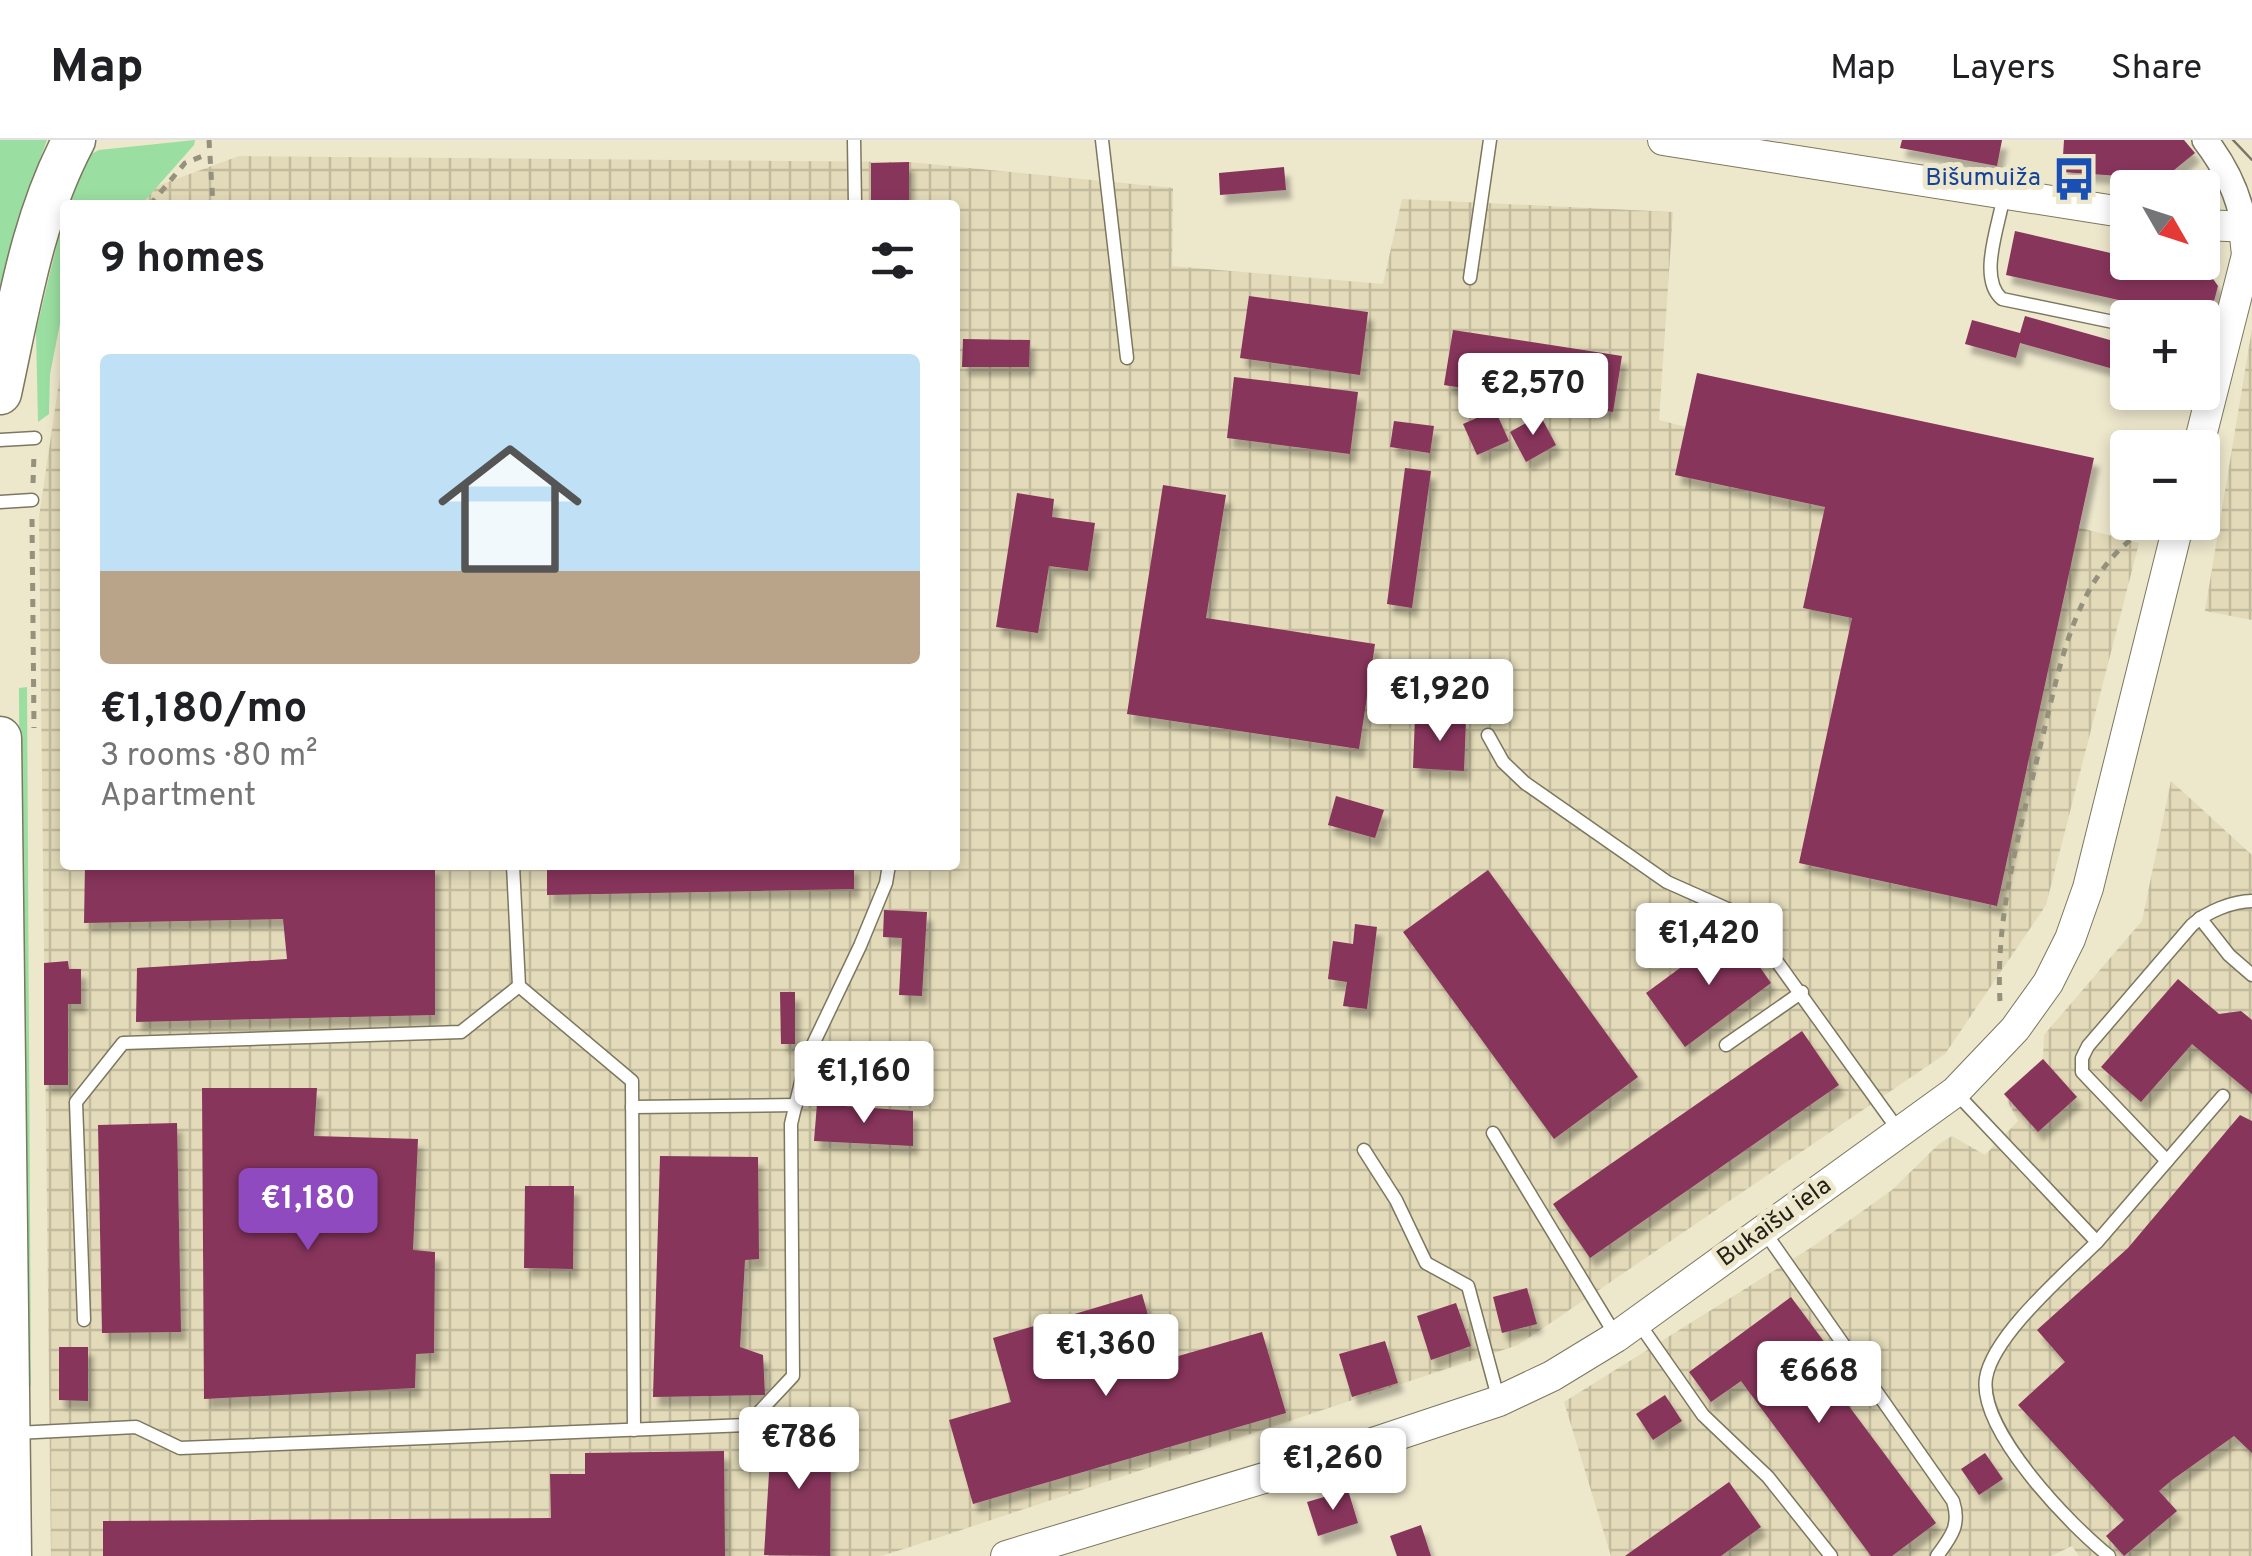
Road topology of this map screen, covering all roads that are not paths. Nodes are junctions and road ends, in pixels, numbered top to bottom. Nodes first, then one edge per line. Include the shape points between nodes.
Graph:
1 (74, 140) edge
2 (854, 140) edge
3 (1102, 140) edge
4 (1490, 140) edge
5 (1662, 140) edge
6 (2205, 140) edge
7 (2004, 192) junction
8 (855, 200) edge
9 (2110, 210) edge
10 (2220, 225) edge
11 (2248, 227) edge
12 (1470, 278) dead end
13 (2110, 320) edge
14 (1127, 358) dead end
15 (0, 393) edge
16 (2203, 430) edge
17 (35, 438) dead end
18 (0, 440) edge
19 (32, 500) dead end
20 (0, 502) edge
21 (2175, 540) edge
22 (1488, 736) dead end
23 (0, 738) edge
24 (512, 870) edge
25 (888, 870) edge
26 (2252, 901) edge
27 (2200, 918) junction
28 (2252, 975) edge
29 (518, 986) junction
30 (1802, 992) junction
31 (1726, 1046) dead end
32 (1955, 1092) junction
33 (2224, 1096) dead end
34 (796, 1105) junction
35 (632, 1106) junction
36 (1493, 1133) dead end
37 (1901, 1133) junction
38 (1364, 1150) dead end
39 (2167, 1161) junction
40 (1764, 1232) junction
41 (2097, 1242) junction
42 (84, 1320) dead end
43 (1627, 1330) junction
44 (1498, 1401) junction
45 (634, 1430) junction
46 (8, 1433) junction
47 (10, 1556) edge
48 (1006, 1556) edge
49 (1831, 1556) edge
50 (1936, 1556) edge
51 (2109, 1556) edge

1 - 15 highway via 36,228
2 - 8 lane
3 - 14 lane
4 - 12 lane
5 - 7 street
6 - 11 street via 2225,168
7 - 9 street
7 - 13 lane via 1991,263 1994,292
10 - 11 street
11 - 16 street via 2247,255
17 - 18 lane
19 - 20 lane
21 - 32 street, Bukaišu iela via 2070,939 2015,1029
22 - 30 lane via 1503,762 1537,792 1666,882 1752,927
23 - 46 highway
24 - 29 lane
25 - 34 lane via 808,1056
26 - 27 lane
27 - 28 lane
27 - 39 lane via 2082,1058 2082,1072
29 - 35 lane via 632,1081
29 - 42 lane via 460,1032 123,1043 76,1102
30 - 31 lane
30 - 37 lane
32 - 37 street, Bukaišu iela
32 - 41 lane
33 - 39 lane
34 - 35 lane
34 - 45 lane via 793,1376 747,1425
35 - 45 lane
36 - 43 lane
37 - 40 street, Bukaišu iela
38 - 44 lane via 1426,1263 1468,1286
39 - 41 lane
40 - 43 street, Bukaišu iela
40 - 50 lane via 1954,1501 1955,1532
41 - 51 lane via 2000,1347 1986,1375 1986,1400 2029,1474
43 - 44 street, Bukaišu iela
43 - 49 lane via 1768,1478
44 - 48 street, Bukaišu iela
45 - 46 lane via 180,1448 136,1426
46 - 47 highway

